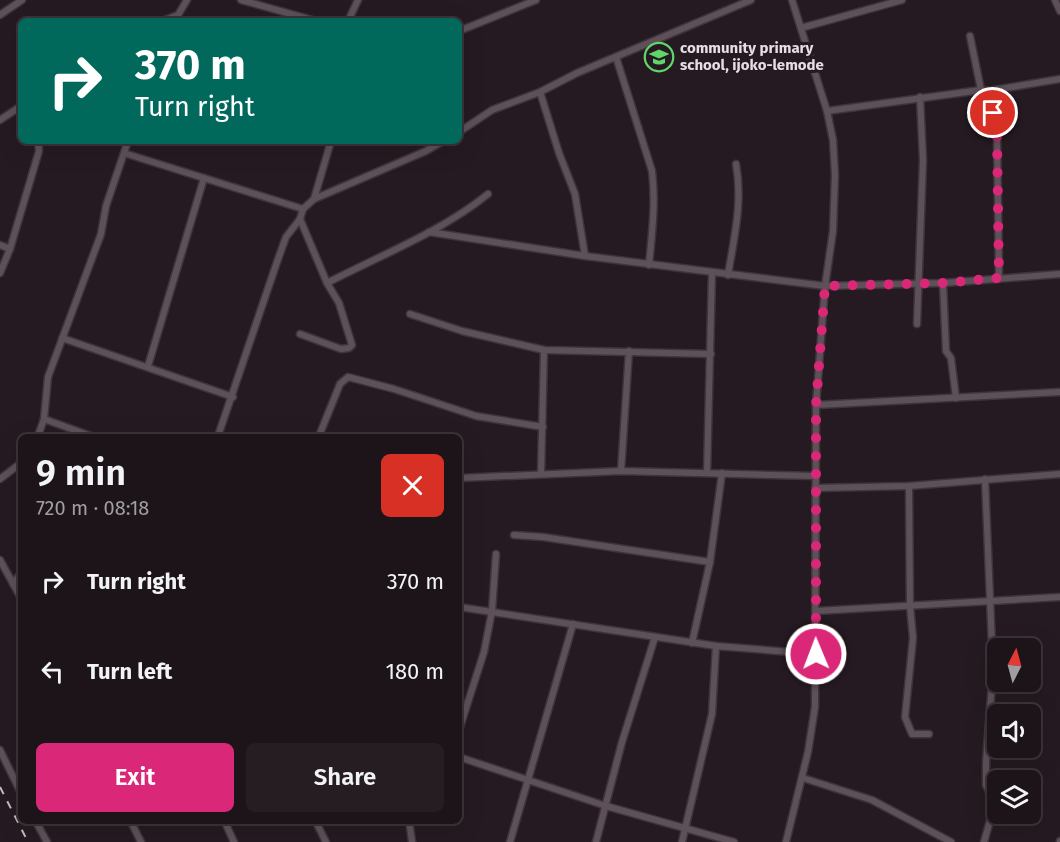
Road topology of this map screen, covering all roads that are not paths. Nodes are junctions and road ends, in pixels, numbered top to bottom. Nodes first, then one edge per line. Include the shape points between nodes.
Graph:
1 (22, 0) edge
2 (187, 0) edge
3 (242, 0) edge
4 (358, 0) edge
5 (536, 0) edge
6 (751, 0) edge
7 (792, 0) edge
8 (902, 0) edge
9 (1055, 0) edge
10 (1060, 11) edge
11 (0, 15) edge
12 (177, 18) edge
13 (305, 18) edge
14 (349, 18) edge
15 (801, 28) junction
16 (462, 30) edge
17 (970, 36) dead end
18 (616, 57) junction
19 (1060, 79) edge
20 (981, 90) junction
21 (988, 91) junction
22 (540, 92) junction
23 (920, 97) junction
24 (18, 108) edge
25 (827, 111) junction
26 (0, 120) edge
27 (462, 130) edge
28 (38, 144) edge
29 (127, 144) edge
30 (330, 144) edge
31 (438, 144) edge
32 (124, 153) junction
33 (736, 165) dead end
34 (204, 178) junction
35 (488, 194) dead end
36 (314, 199) junction
37 (303, 209) junction
38 (300, 219) junction
39 (429, 232) junction
40 (0, 245) edge
41 (10, 249) junction
42 (585, 256) junction
43 (649, 265) junction
44 (0, 273) edge
45 (712, 273) junction
46 (1060, 274) edge
47 (728, 275) junction
48 (999, 278) junction
49 (327, 283) junction
50 (919, 283) junction
51 (943, 283) junction
52 (825, 286) junction
53 (410, 314) dead end
54 (917, 324) dead end
55 (300, 334) dead end
56 (62, 338) junction
57 (544, 350) junction
58 (629, 351) junction
59 (711, 354) junction
60 (148, 366) junction
61 (1060, 392) edge
62 (233, 397) junction
63 (956, 399) junction
64 (816, 405) junction
65 (44, 418) junction
66 (543, 427) junction
67 (39, 434) edge
68 (86, 434) edge
69 (219, 434) edge
70 (320, 434) edge
71 (18, 465) edge
72 (621, 471) junction
73 (707, 473) junction
74 (722, 473) junction
75 (541, 474) junction
76 (1060, 474) edge
77 (815, 476) junction
78 (462, 478) edge
79 (0, 479) edge
80 (985, 479) junction
81 (909, 486) junction
82 (815, 488) junction
83 (514, 535) dead end
84 (496, 554) dead end
85 (0, 560) edge
86 (710, 562) junction
87 (18, 577) edge
88 (13, 584) junction
89 (18, 593) edge
90 (1060, 597) edge
91 (991, 602) junction
92 (910, 606) junction
93 (462, 607) edge
94 (492, 611) junction
95 (816, 611) junction
96 (573, 624) junction
97 (655, 637) junction
98 (692, 643) junction
99 (716, 646) junction
100 (816, 654) junction
101 (462, 721) edge
102 (929, 734) dead end
103 (0, 750) edge
104 (462, 758) edge
105 (803, 778) junction
106 (528, 781) junction
107 (18, 787) edge
108 (606, 806) junction
109 (37, 824) edge
110 (132, 824) edge
111 (226, 824) edge
112 (317, 824) edge
113 (410, 824) edge
114 (686, 830) junction
115 (47, 842) edge
116 (141, 842) edge
117 (234, 842) edge
118 (326, 842) edge
119 (412, 842) edge
120 (510, 842) edge
121 (596, 842) edge
122 (682, 842) edge
123 (734, 842) edge
124 (786, 842) edge
125 (951, 842) edge
126 (984, 842) edge

1 - 11 street
2 - 12 street
3 - 13 street
4 - 14 street
5 - 16 street
6 - 18 street
7 - 15 street
8 - 15 street
9 - 10 street
15 - 25 street
17 - 20 street
18 - 22 street
18 - 43 street via 652,171 655,198
19 - 21 street
20 - 21 street
20 - 23 street
21 - 48 street via 997,135
22 - 27 street via 492,110
22 - 42 street via 575,194
23 - 25 street
23 - 50 street via 923,160
24 - 26 street
25 - 52 street via 835,205
28 - 41 street
29 - 32 street
30 - 36 street
31 - 36 street
32 - 34 street
32 - 56 street via 101,234
33 - 47 street via 740,183 738,218
34 - 37 street
34 - 60 street
35 - 39 street
36 - 37 street
37 - 38 street
38 - 49 street
38 - 62 street via 286,237
39 - 42 street
39 - 49 street
40 - 41 street
41 - 44 street
42 - 43 street
43 - 45 street
45 - 47 street
45 - 59 street
46 - 48 street
47 - 52 street
48 - 51 street
49 - 55 street via 339,303 352,345 341,349
50 - 51 street
50 - 52 street
50 - 54 street
51 - 63 street via 946,351 951,358
52 - 64 street
53 - 57 street
56 - 60 street
56 - 65 street via 48,376
57 - 58 street
57 - 66 street
58 - 59 street
58 - 72 street
59 - 73 street
60 - 62 street
61 - 63 street
62 - 69 street
63 - 64 street
64 - 77 street
65 - 67 street
65 - 68 street
66 - 70 street via 476,416 348,377 340,384
66 - 75 street
71 - 79 street
72 - 73 street
72 - 75 street
73 - 74 street
74 - 77 street
74 - 86 street
75 - 78 street
76 - 80 street
77 - 82 street
80 - 81 street
80 - 91 street
81 - 82 street
81 - 92 street
82 - 95 street
83 - 86 street
84 - 94 street
85 - 88 street
86 - 98 street
87 - 88 street
88 - 89 street
90 - 91 street
91 - 92 street
91 - 126 street via 993,670 986,785 993,810
92 - 95 street
92 - 102 street via 913,638 905,717 912,734
93 - 94 street
94 - 96 street
94 - 101 street via 484,652
95 - 100 street
96 - 97 street
96 - 106 street
97 - 98 street
97 - 108 street
98 - 99 street
99 - 100 street
99 - 114 street via 712,714
100 - 105 street via 812,730
103 - 107 street
104 - 106 street
105 - 124 street
105 - 125 street via 872,800
106 - 108 street
106 - 120 street
108 - 114 street
108 - 121 street
109 - 115 street
110 - 116 street
111 - 117 street
112 - 118 street
113 - 119 street
114 - 122 street
114 - 123 street

